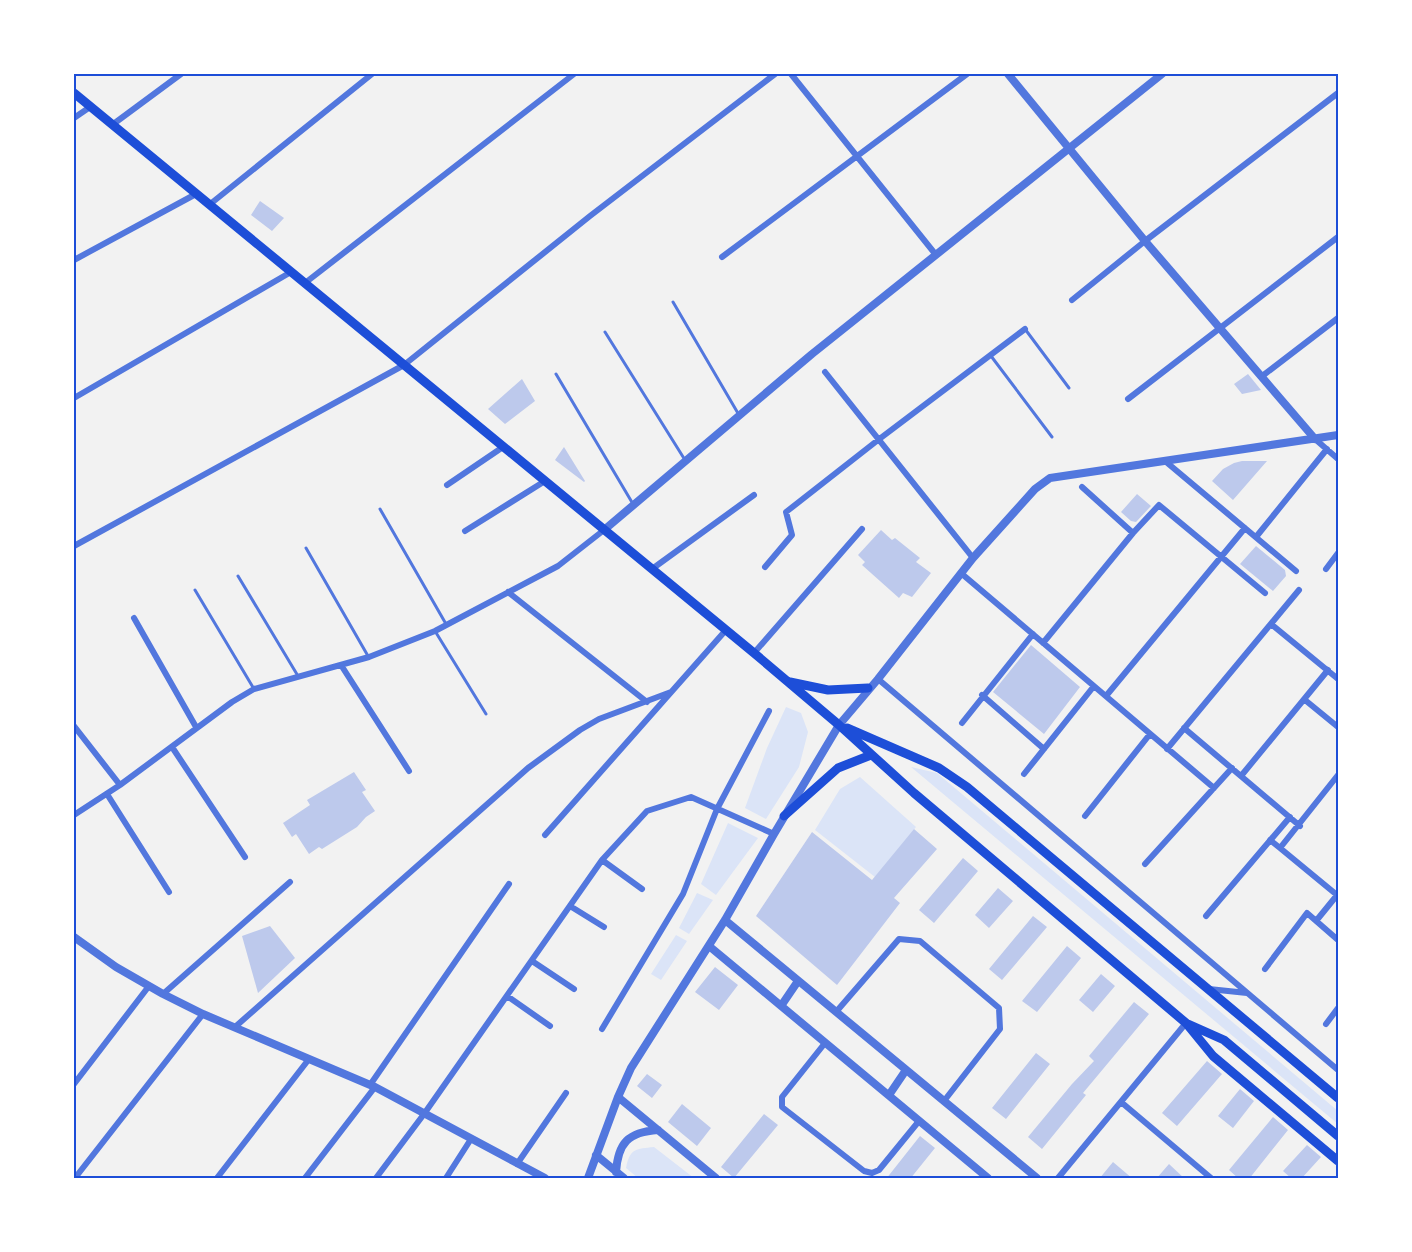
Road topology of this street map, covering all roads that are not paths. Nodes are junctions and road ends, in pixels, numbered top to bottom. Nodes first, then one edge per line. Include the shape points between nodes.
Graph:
1 (181, 74) edge
2 (372, 74) edge
3 (574, 74) edge
4 (775, 74) edge
5 (791, 74) edge
6 (967, 74) edge
7 (1008, 74) edge
8 (1162, 74) edge
9 (74, 93) edge
10 (1338, 93) edge
11 (90, 107) junction
12 (74, 118) edge
13 (112, 125) junction
14 (1068, 149) junction
15 (857, 157) junction
16 (196, 194) junction
17 (208, 204) junction
18 (1338, 237) edge
19 (1145, 241) junction
20 (936, 255) junction
21 (722, 258) dead end
22 (74, 260) edge
23 (291, 272) junction
24 (305, 283) junction
25 (1072, 300) dead end
26 (674, 302) dead end
27 (1338, 318) edge
28 (1218, 328) junction
29 (1025, 329) joint
30 (605, 332) dead end
31 (991, 356) junction
32 (404, 365) junction
33 (825, 372) dead end
34 (556, 374) dead end
35 (1261, 377) junction
36 (1069, 387) dead end
37 (74, 398) edge
38 (1128, 399) dead end
39 (739, 416) junction
40 (1338, 435) edge
41 (1052, 437) dead end
42 (1315, 439) junction
43 (878, 440) junction
44 (503, 447) junction
45 (1327, 449) junction
46 (1338, 459) edge
47 (686, 461) junction
48 (1165, 461) junction
49 (544, 481) junction
50 (447, 485) dead end
51 (1082, 487) dead end
52 (754, 495) dead end
53 (633, 504) junction
54 (380, 509) dead end
55 (1245, 528) junction
56 (862, 529) dead end
57 (604, 530) junction
58 (465, 531) dead end
59 (1133, 533) junction
60 (1256, 537) junction
61 (74, 546) edge
62 (306, 548) dead end
63 (1338, 553) edge
64 (1220, 557) junction
65 (974, 558) junction
66 (765, 567) dead end
67 (652, 568) junction
68 (1326, 569) dead end
69 (1296, 571) dead end
70 (962, 574) junction
71 (238, 576) dead end
72 (195, 590) dead end
73 (1299, 590) dead end
74 (508, 592) junction
75 (1265, 593) dead end
76 (134, 618) dead end
77 (1271, 624) junction
78 (446, 625) junction
79 (726, 630) junction
80 (435, 631) junction
81 (1033, 634) junction
82 (1044, 643) junction
83 (754, 653) junction
84 (369, 657) junction
85 (341, 665) junction
86 (1329, 670) junction
87 (298, 676) junction
88 (878, 679) junction
89 (1338, 679) edge
90 (788, 682) junction
91 (1094, 687) junction
92 (868, 688) junction
93 (254, 689) junction
94 (671, 692) junction
95 (982, 695) junction
96 (1106, 696) junction
97 (1305, 700) junction
98 (647, 702) junction
99 (769, 711) dead end
100 (486, 714) dead end
101 (962, 723) dead end
102 (839, 725) junction
103 (74, 726) edge
104 (196, 727) junction
105 (1184, 728) junction
106 (1338, 728) edge
107 (1150, 734) junction
108 (172, 747) junction
109 (1044, 748) junction
110 (1167, 749) junction
111 (871, 755) junction
112 (1232, 768) junction
113 (409, 771) dead end
114 (1024, 774) dead end
115 (1338, 775) edge
116 (1241, 776) junction
117 (120, 785) junction
118 (1214, 788) junction
119 (107, 794) junction
120 (717, 809) junction
121 (74, 815) edge
122 (784, 816) junction
123 (1085, 816) dead end
124 (1290, 818) junction
125 (1299, 826) junction
126 (774, 834) junction
127 (545, 835) dead end
128 (1270, 840) junction
129 (1280, 848) junction
130 (245, 857) dead end
131 (602, 860) junction
132 (1145, 864) dead end
133 (290, 882) dead end
134 (509, 884) dead end
135 (642, 889) dead end
136 (168, 892) dead end
137 (1338, 895) edge
138 (570, 906) junction
139 (1206, 916) dead end
140 (726, 920) junction
141 (1316, 921) junction
142 (604, 927) dead end
143 (1338, 940) edge
144 (75, 941) edge
145 (709, 946) junction
146 (532, 961) junction
147 (1264, 969) dead end
148 (798, 981) junction
149 (149, 986) junction
150 (574, 989) dead end
151 (1209, 989) junction
152 (1247, 993) junction
153 (163, 994) junction
154 (507, 996) junction
155 (781, 1006) junction
156 (1338, 1008) edge
157 (836, 1012) junction
158 (203, 1014) junction
159 (1186, 1023) junction
160 (1326, 1024) dead end
161 (550, 1026) dead end
162 (235, 1027) junction
163 (602, 1029) dead end
164 (825, 1043) junction
165 (309, 1059) junction
166 (906, 1070) junction
167 (1338, 1070) edge
168 (74, 1084) edge
169 (372, 1086) junction
170 (566, 1093) dead end
171 (889, 1095) junction
172 (618, 1097) junction
173 (1338, 1098) edge
174 (944, 1101) junction
175 (1121, 1102) junction
176 (424, 1114) junction
177 (919, 1121) junction
178 (657, 1130) junction
179 (1338, 1136) edge
180 (471, 1139) junction
181 (596, 1155) junction
182 (1338, 1161) edge
183 (517, 1164) junction
184 (616, 1172) junction
185 (75, 1179) edge
186 (217, 1179) edge
187 (305, 1179) edge
188 (376, 1179) edge
189 (446, 1179) edge
190 (545, 1179) edge
191 (588, 1179) edge
192 (624, 1179) edge
193 (716, 1179) edge
194 (988, 1179) edge
195 (1038, 1179) edge
196 (1058, 1179) edge
197 (1211, 1179) edge

1 - 13 street
2 - 17 street
3 - 24 street
4 - 32 street
5 - 15 street
6 - 15 street
7 - 14 street
8 - 14 street
9 - 11 main road
10 - 19 street
11 - 12 street
11 - 13 main road
13 - 16 main road
14 - 19 street
14 - 20 street
15 - 20 street
15 - 21 street
16 - 17 main road
16 - 22 street
17 - 23 main road
18 - 28 street
19 - 25 street
19 - 28 street
20 - 39 street
23 - 24 main road
23 - 37 street
24 - 32 main road
26 - 39 lane
27 - 35 street
28 - 35 street
28 - 38 street
29 - 31 street
29 - 36 lane
30 - 47 lane
31 - 41 lane
31 - 43 street
32 - 44 main road
32 - 61 street
33 - 43 street
34 - 53 lane
35 - 42 street
39 - 47 street
40 - 42 street
42 - 45 street
42 - 48 street
43 - 65 street
43 - 66 street via 786,513 792,535
44 - 49 main road
44 - 50 street
45 - 46 street
45 - 60 street
47 - 53 street
48 - 55 street
48 - 65 street via 1050,478 1035,489
49 - 57 main road
49 - 58 street
51 - 59 street
52 - 67 street
53 - 57 street
54 - 78 lane
55 - 60 street
55 - 64 street
56 - 83 street
57 - 67 main road
57 - 74 street via 558,566
59 - 64 street via 1159,505
59 - 82 street
60 - 69 street
62 - 84 lane
63 - 68 street
64 - 75 street
64 - 96 street
65 - 70 street
67 - 79 main road
70 - 81 street
70 - 88 street
71 - 87 lane
72 - 93 lane
73 - 77 street
74 - 78 street
74 - 98 street
76 - 104 street
77 - 86 street
77 - 105 street
78 - 80 street
79 - 83 main road
79 - 94 street
80 - 84 street
80 - 100 lane
81 - 82 street
81 - 95 street
82 - 91 street
83 - 90 main road
84 - 85 street
85 - 87 street
85 - 113 street
86 - 89 street
86 - 97 street
87 - 93 street
88 - 92 street
88 - 152 street
90 - 92 main road via 828,690
90 - 102 main road
91 - 96 street
91 - 109 street
92 - 102 street
93 - 104 street
94 - 98 street
94 - 127 street
95 - 101 street
95 - 109 street
96 - 107 street
97 - 106 street
97 - 116 street
98 - 162 street via 599,719 528,768
99 - 120 street
102 - 111 main road
102 - 122 street
102 - 151 main road via 939,768 967,787
103 - 117 street
104 - 108 street
105 - 110 street
105 - 112 street
107 - 110 street
107 - 123 street
108 - 117 street
108 - 130 street
109 - 114 street
110 - 118 street
111 - 122 main road via 838,768
111 - 159 main road
112 - 116 street
112 - 118 street
115 - 125 street
116 - 124 street
117 - 119 street
118 - 132 street
119 - 121 street
119 - 136 street
120 - 126 street
120 - 131 street via 691,797 647,811
120 - 163 street via 683,894
122 - 126 street
124 - 125 street
124 - 128 street
125 - 129 street
126 - 140 street
128 - 129 street
128 - 139 street
129 - 137 street
131 - 135 street
131 - 138 street
133 - 153 street
134 - 169 street
137 - 141 street
138 - 142 street
138 - 146 street
140 - 145 street
140 - 148 street
141 - 143 street
141 - 147 street via 1308,913
144 - 149 street
145 - 155 street
145 - 172 street via 631,1068
146 - 150 street
146 - 154 street
148 - 155 street
148 - 157 street
149 - 153 street
149 - 168 street
151 - 152 street
151 - 173 main road
152 - 167 street
153 - 158 street
154 - 161 street
154 - 176 street
155 - 164 street
156 - 160 street
157 - 166 street
157 - 174 street via 899,939 920,941 999,1008 1000,1029
158 - 162 street
158 - 185 street
159 - 175 street
159 - 179 main road via 1224,1040
159 - 182 main road via 1213,1056
162 - 165 street
164 - 171 street
164 - 177 street via 782,1097 782,1107 864,1172 872,1173 879,1170
165 - 169 street
165 - 186 street
166 - 171 street
166 - 174 street
169 - 176 street
169 - 187 street
170 - 183 street
171 - 177 street
172 - 178 street
172 - 181 street
174 - 195 street
175 - 196 street
175 - 197 street
176 - 180 street
176 - 188 street
177 - 194 street
178 - 184 street via 641,1131 626,1140 617,1154
178 - 193 street
180 - 183 street
180 - 189 street
181 - 184 street
181 - 191 street
183 - 190 street
184 - 192 street

